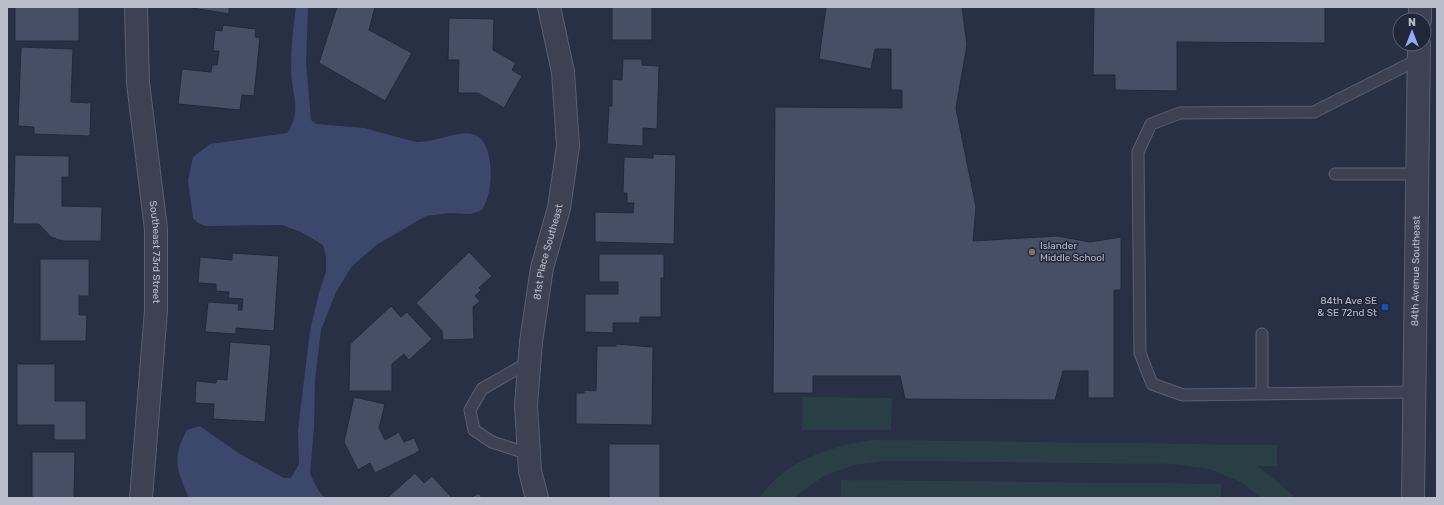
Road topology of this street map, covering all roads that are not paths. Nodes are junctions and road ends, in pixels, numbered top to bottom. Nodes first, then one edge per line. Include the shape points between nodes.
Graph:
1 (136, 7) edge
2 (548, 7) edge
3 (1417, 52) edge
4 (1419, 52) edge
5 (1335, 174) dead end
6 (1417, 174) junction
7 (1262, 334) dead end
8 (529, 362) junction
9 (1414, 392) junction
10 (1262, 394) junction
11 (529, 454) junction
12 (141, 498) edge
13 (537, 498) edge
14 (1413, 498) edge

1 - 12 street, Southeast 73rd Street via 138,83 156,229 156,310
2 - 8 street, 81st Place Southeast via 563,72 568,146 559,208 542,268
3 - 10 lane via 1314,112 1180,113 1151,124 1138,152 1140,353 1152,384 1183,395
4 - 6 street, 84th Avenue Southeast
5 - 6 lane
6 - 9 street, 84th Avenue Southeast
7 - 10 lane
8 - 11 street, 81st Place Southeast via 526,405
8 - 11 lane via 482,389 470,410 474,430 492,442
9 - 10 lane
9 - 14 street, 84th Avenue Southeast
11 - 13 street, 81st Place Southeast via 530,471

